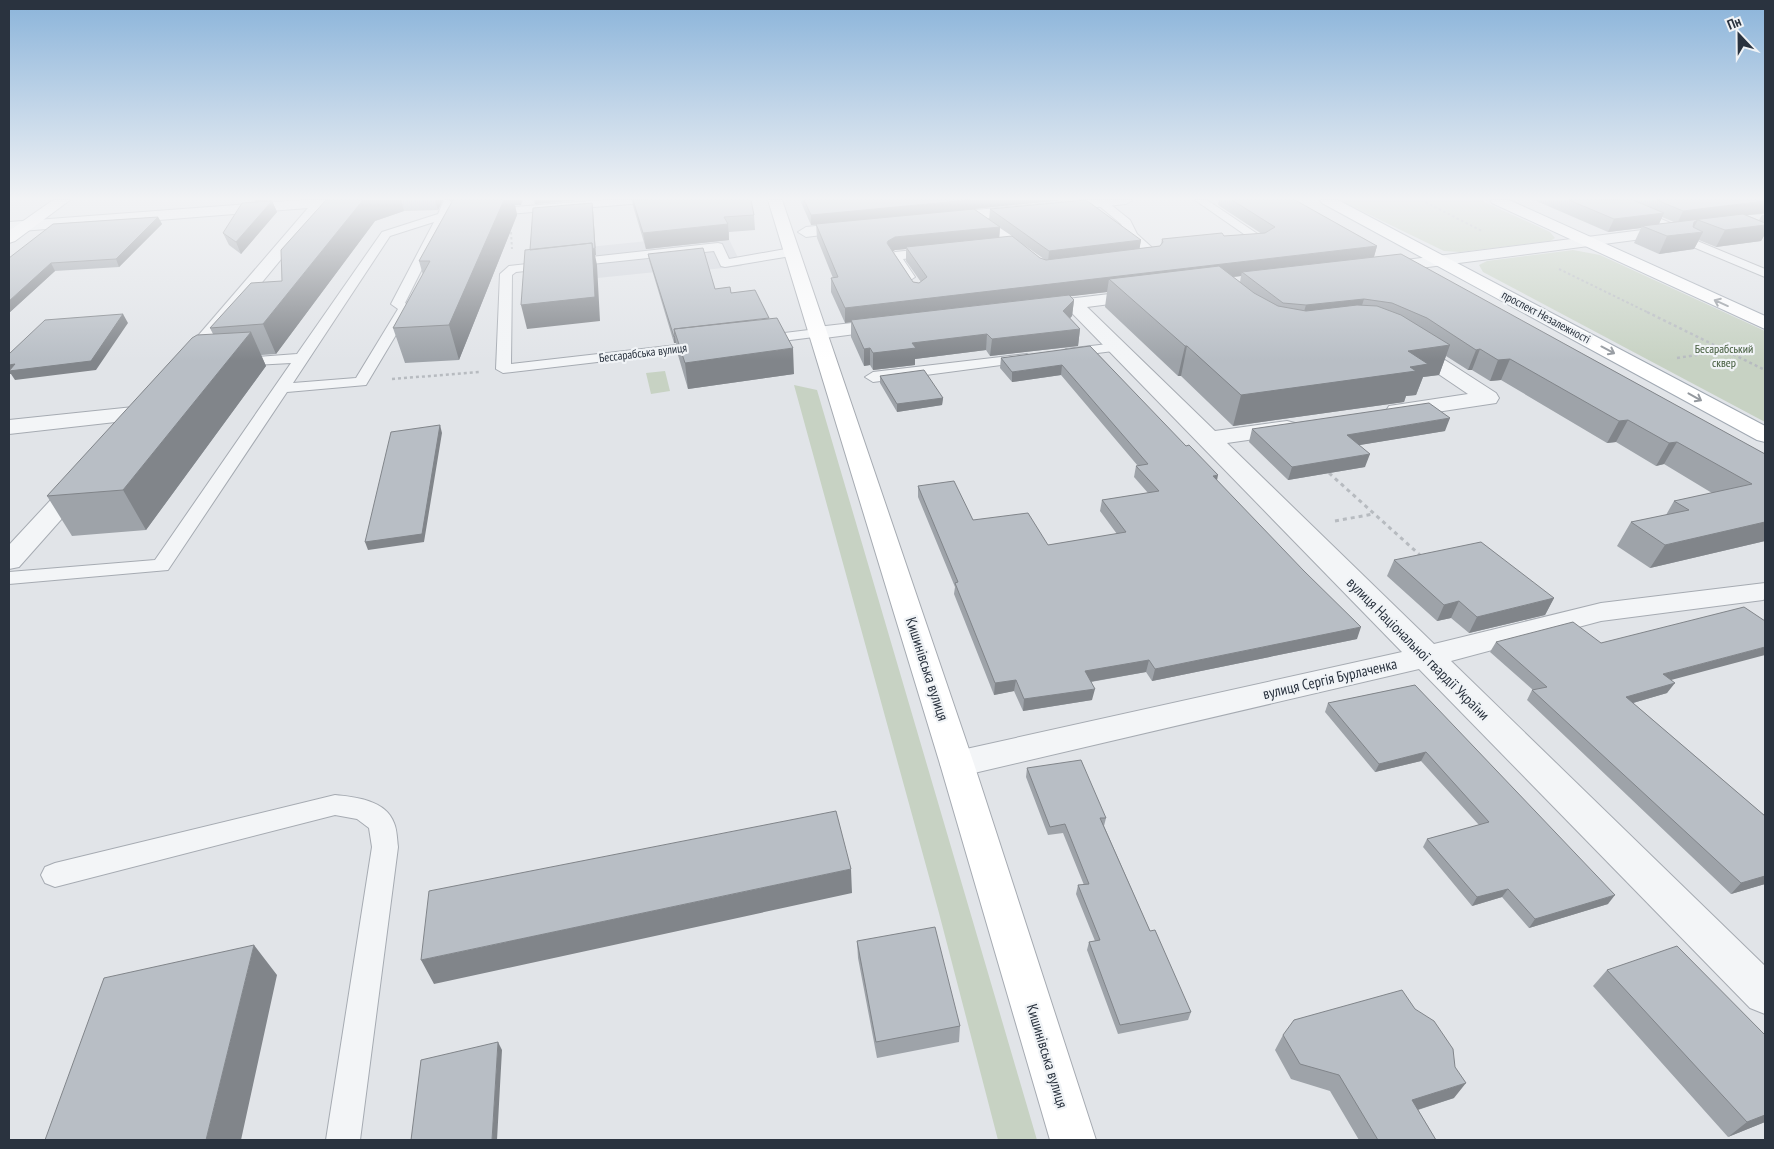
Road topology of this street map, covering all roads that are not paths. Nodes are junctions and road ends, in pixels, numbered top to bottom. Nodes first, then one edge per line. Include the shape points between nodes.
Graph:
1 (277, 254) edge
2 (373, 254) edge
3 (424, 254) edge
4 (656, 254) edge
5 (721, 254) edge
6 (781, 254) edge
7 (792, 254) edge
8 (917, 254) edge
9 (1026, 254) edge
10 (1151, 254) edge
11 (1428, 254) edge
12 (1498, 254) edge
13 (1613, 254) edge
14 (1725, 254) edge
15 (1765, 258) edge
16 (1123, 259) edge
17 (1033, 260) edge
18 (1442, 261) junction
19 (1738, 261) junction
20 (1364, 270) edge
21 (1765, 273) edge
22 (914, 284) edge
23 (1157, 293) edge
24 (1072, 303) junction
25 (1045, 306) edge
26 (907, 323) edge
27 (1765, 323) edge
28 (817, 333) junction
29 (1393, 335) edge
30 (748, 341) edge
31 (719, 344) edge
32 (1116, 347) junction
33 (302, 358) junction
34 (222, 363) edge
35 (202, 364) edge
36 (177, 372) joint
37 (873, 377) dead end
38 (281, 388) junction
39 (1379, 414) edge
40 (1312, 424) edge
41 (9, 427) edge
42 (1765, 436) edge
43 (1210, 439) junction
44 (117, 441) edge
45 (98, 462) edge
46 (9, 562) edge
47 (9, 578) edge
48 (1763, 591) dead end
49 (1426, 657) junction
50 (958, 764) junction
51 (55, 875) dead end
52 (1765, 994) edge
53 (343, 1140) edge
54 (1073, 1140) edge

1 - 36 street
2 - 33 lane
3 - 38 lane via 398,304 405,308 361,382
4 - 31 lane, Бессарабська вулиця via 513,269 506,274 504,370
5 - 6 lane, Бессарабська вулиця via 725,263
7 - 28 street, Кишинівська вулиця
8 - 22 lane via 895,256
9 - 17 lane
10 - 16 lane
11 - 18 street, проспект Незалежності
12 - 18 street
27 -> 13 street
14 - 19 lane
15 - 19 lane
18 - 20 street
18 -> 42 street, проспект Незалежності
19 - 21 lane
23 - 24 street
24 - 25 street
24 - 32 street, вулиця Національної гвардії України
26 - 28 street
28 - 30 lane
28 - 50 street, Кишинівська вулиця
29 - 39 street via 1488,398
32 - 37 lane
32 - 43 street, вулиця Національної гвардії України
33 - 34 lane
33 - 38 lane
35 - 36 lane
38 - 47 lane via 161,566
40 - 43 street
41 - 44 street via 148,406
43 - 49 street, вулиця Національної гвардії України
45 - 46 street
48 - 49 street, вулиця Сергія Бурлаченка via 1601,612
49 - 50 street, вулиця Сергія Бурлаченка
49 - 52 street, вулиця Національної гвардії України
50 - 54 street, Кишинівська вулиця
51 - 53 lane via 335,805 363,809 381,824 385,847

